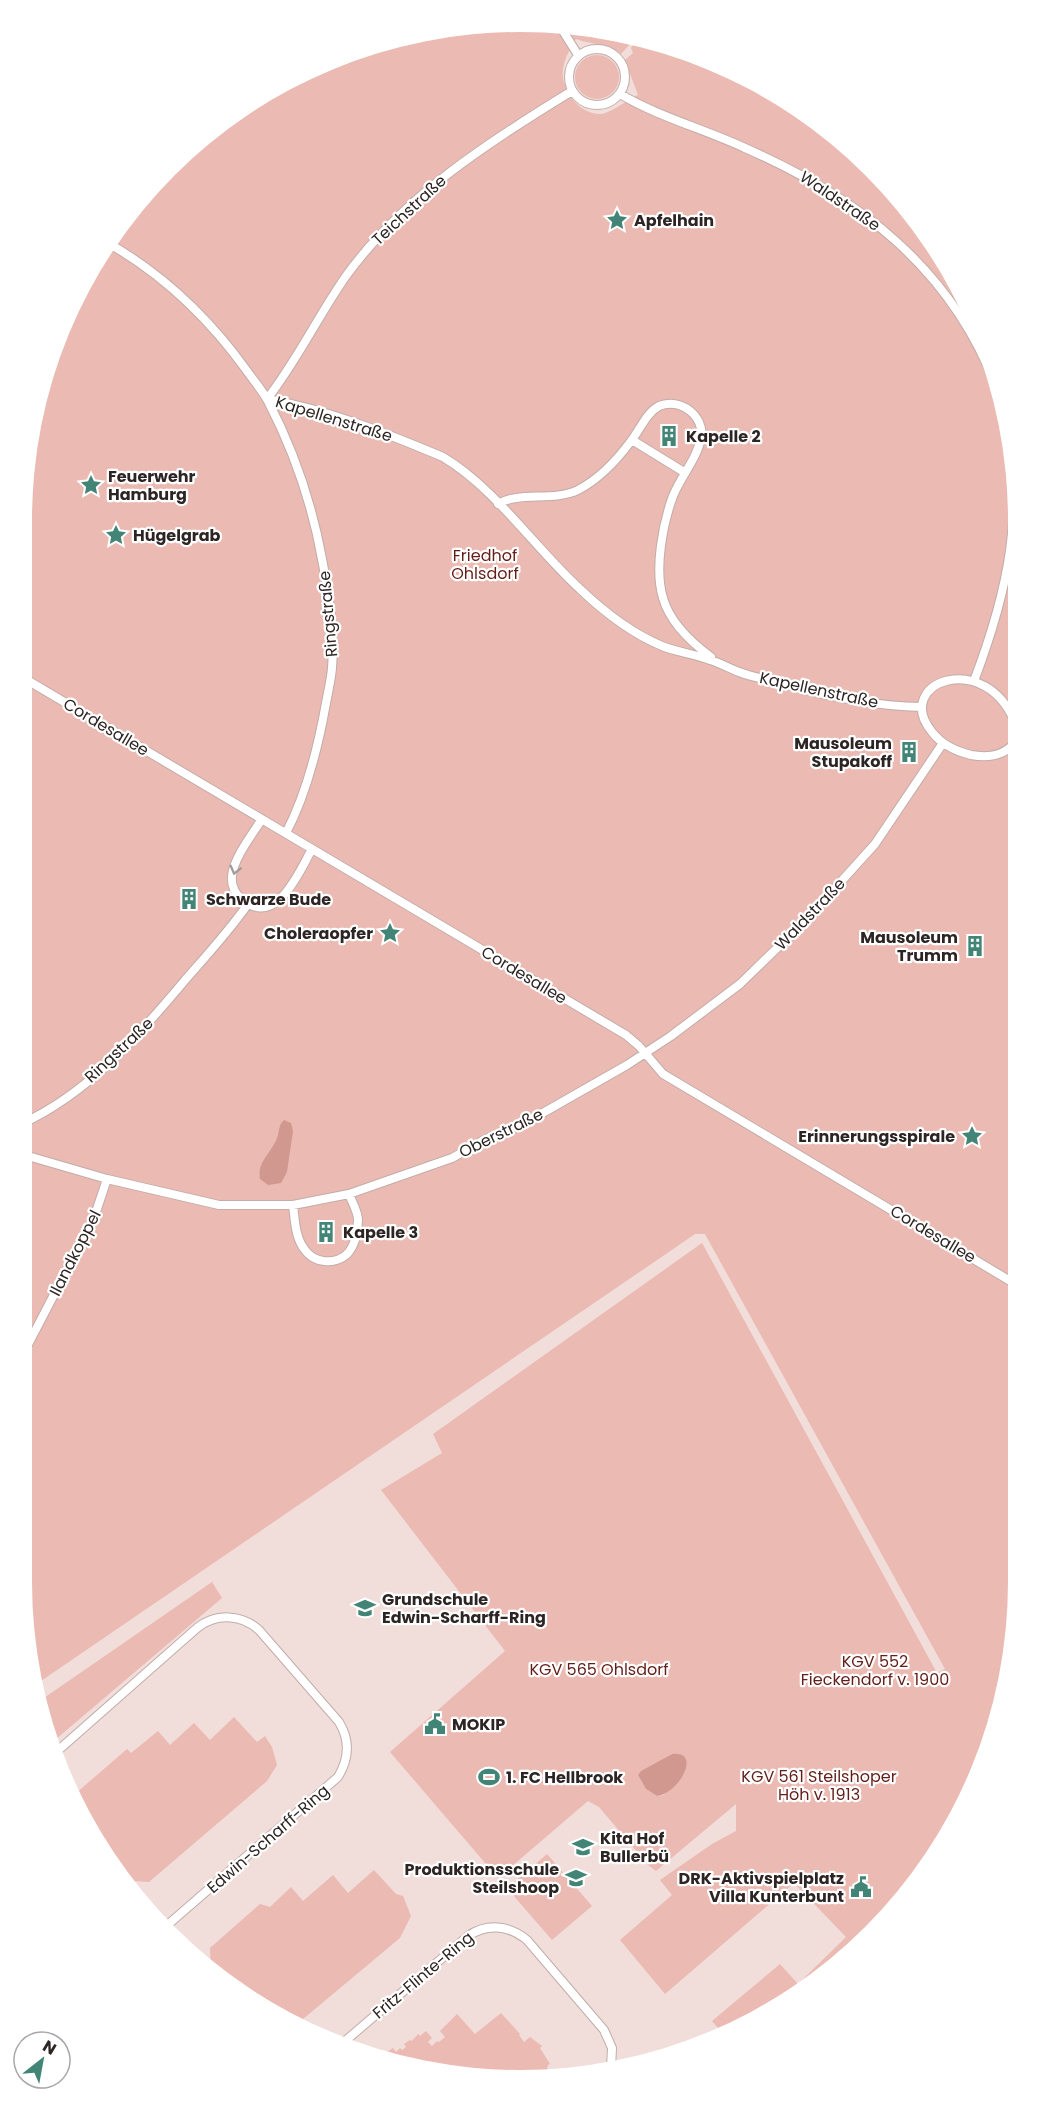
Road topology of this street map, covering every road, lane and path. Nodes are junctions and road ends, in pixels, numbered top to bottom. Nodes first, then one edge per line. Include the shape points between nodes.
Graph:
1 (565, 34) edge
2 (578, 55) junction
3 (572, 91) junction
4 (620, 94) junction
5 (115, 248) edge
6 (971, 333) edge
7 (267, 399) junction
8 (632, 440) junction
9 (684, 472) junction
10 (498, 504) junction
11 (1008, 561) edge
12 (720, 663) junction
13 (974, 681) junction
14 (32, 683) edge
15 (921, 707) junction
16 (1008, 709) edge
17 (943, 743) junction
18 (1008, 749) edge
19 (262, 819) junction
20 (286, 833) junction
21 (312, 849) junction
22 (248, 904) junction
23 (645, 1054) junction
24 (32, 1118) edge
25 (32, 1157) edge
26 (107, 1179) junction
27 (349, 1194) junction
28 (293, 1205) junction
29 (1008, 1280) edge
30 (32, 1337) edge
31 (61, 1748) edge
32 (171, 1922) edge
33 (348, 2039) edge
34 (612, 2061) edge

1 - 2 street
2 - 3 street via 569,70
2 - 4 street via 594,49 618,59 624,72
3 - 4 street via 581,101 594,105 610,102
3 - 7 street, Teichstraße via 465,162 391,223 347,275
4 - 6 street, Waldstraße via 822,186 870,219 910,254 951,301
5 - 7 street, Kapellenstraße via 161,277 215,329
7 - 10 street, Kapellenstraße via 346,420 444,457
7 - 20 street, Ringstraße via 295,460 314,516 327,581 333,652 322,724 308,780
8 - 9 street
8 - 9 street, Kapellenstraße via 649,414 660,406 687,408 697,418 701,434 697,452
8 - 10 street, Kapellenstraße via 596,478 576,490
9 - 12 street, Kapellenstraße via 664,526 660,568 663,599 675,623 698,648
10 - 12 street, Kapellenstraße via 602,609 661,646
11 - 13 street via 1004,590
12 - 15 street, Kapellenstraße via 740,672 833,696
13 - 15 street via 945,681 930,690
13 - 16 street via 991,690
14 - 19 street, Cordesallee
15 - 17 street via 929,729
17 - 18 street via 980,757 996,756
17 - 23 street, Waldstraße via 889,826 835,890 740,984
19 - 20 street, Cordesallee
19 -> 22 street via 232,874 233,886
20 - 21 street, Cordesallee
21 - 22 street via 279,901 269,906
21 - 23 street, Cordesallee via 626,1035
22 - 24 street, Ringstraße via 152,1021 87,1082
23 - 27 street, Oberstraße via 541,1114 452,1158
23 - 29 street, Cordesallee via 663,1074
25 - 26 street, Oberstraße
26 - 28 street, Oberstraße via 219,1205
26 - 30 street, Ilandkoppel via 94,1218
27 - 28 street, Oberstraße
27 - 28 street via 358,1217 353,1246 346,1255 325,1262 303,1249
31 - 32 street, Edwin-Scharff-Ring via 197,1628 219,1618 243,1620 259,1630 339,1722 347,1750 338,1777
33 - 34 street, Fritz-Flinte-Ring via 468,1936 484,1928 502,1928 527,1940 602,2026 611,2044

